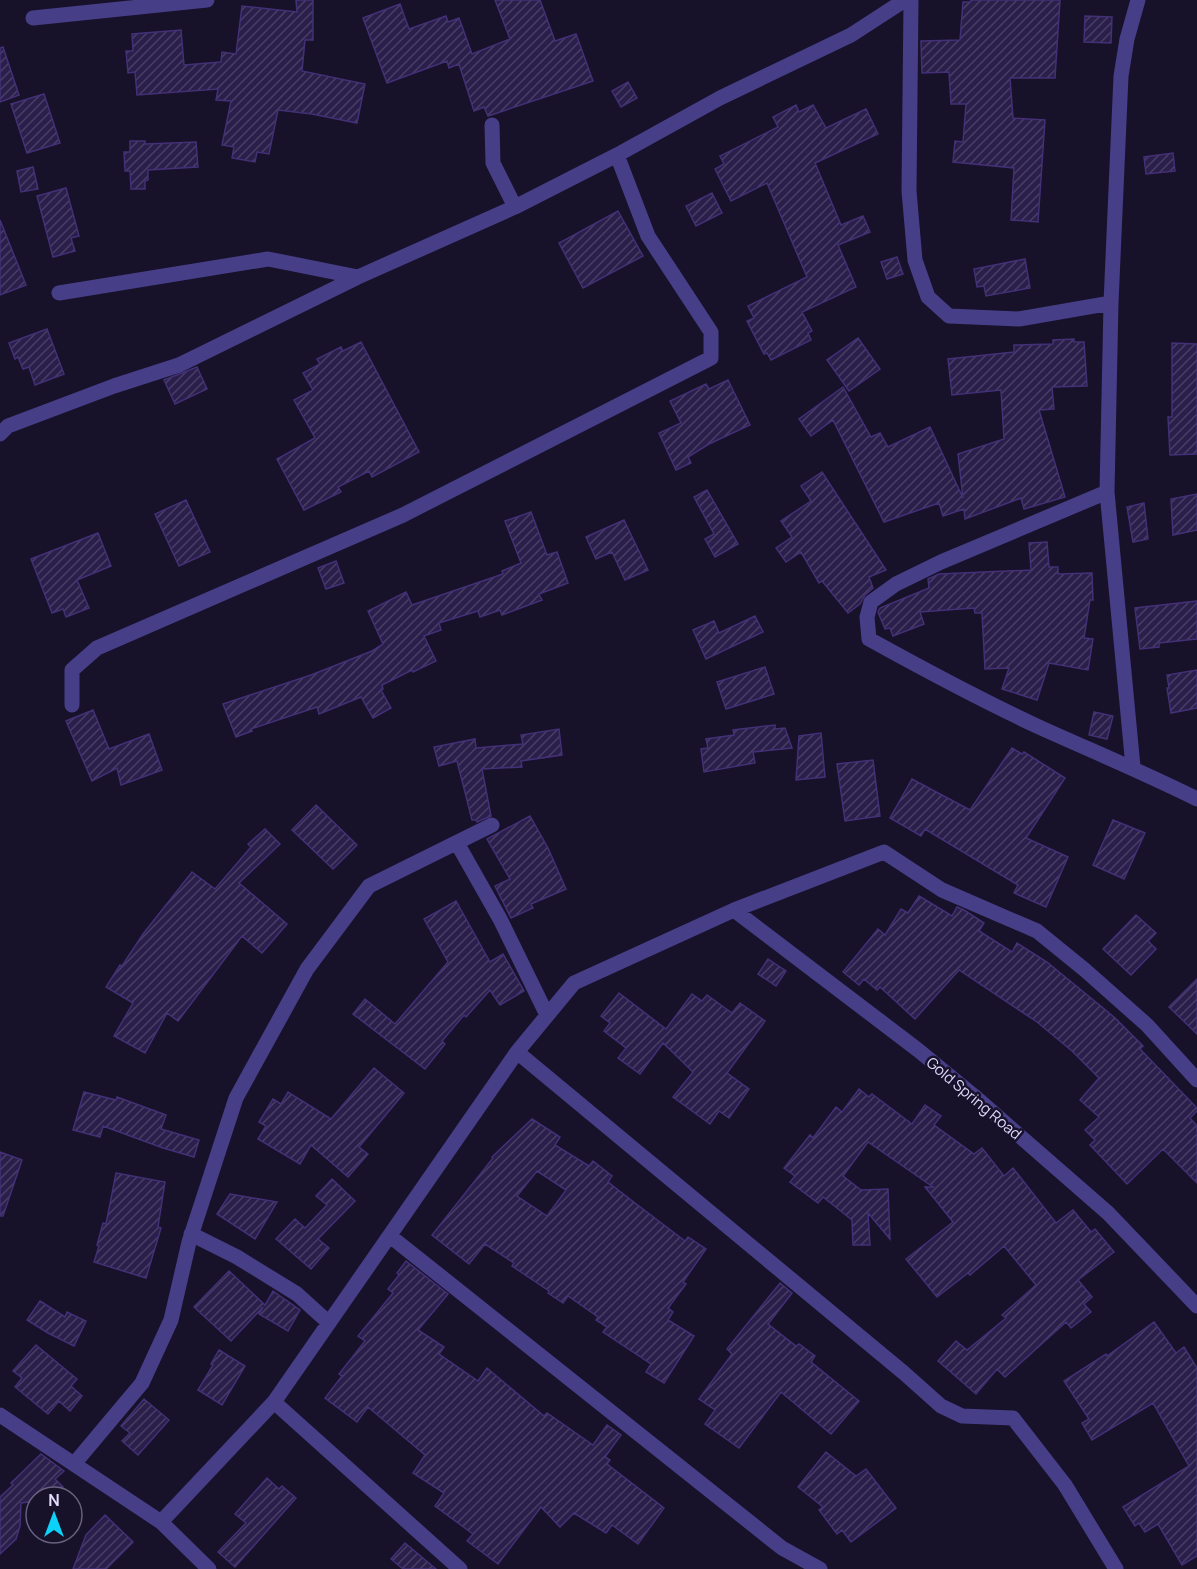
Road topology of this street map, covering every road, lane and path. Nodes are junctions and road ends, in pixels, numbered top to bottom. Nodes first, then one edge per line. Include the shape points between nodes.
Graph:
1 (207, 0) edge
2 (905, 0) edge
3 (911, 0) edge
4 (1138, 0) edge
5 (33, 18) dead end
6 (492, 125) dead end
7 (617, 155) junction
8 (515, 207) junction
9 (358, 277) junction
10 (59, 293) dead end
11 (1111, 303) junction
12 (0, 434) edge
13 (1107, 492) junction
14 (72, 705) dead end
15 (1132, 767) junction
16 (1197, 799) edge
17 (492, 825) dead end
18 (456, 843) junction
19 (734, 910) junction
20 (547, 1015) junction
21 (517, 1052) junction
22 (1197, 1080) edge
23 (191, 1234) junction
24 (390, 1236) junction
25 (1197, 1306) edge
26 (329, 1323) junction
27 (274, 1402) junction
28 (0, 1415) edge
29 (74, 1464) junction
30 (161, 1522) junction
31 (209, 1569) edge
32 (460, 1569) edge
33 (820, 1569) edge
34 (1116, 1569) edge

1 - 5 street
2 - 7 street via 850,35 720,98
3 - 11 street via 909,191 915,260 928,297 949,316 1019,319
4 - 11 street via 1121,76
6 - 8 street via 493,163
7 - 8 street
7 - 14 street via 648,236 711,332 711,358 403,515 97,648 72,670
8 - 9 street
9 - 10 street via 268,259
9 - 12 street via 179,365 8,426
11 - 13 street
13 - 15 street
13 - 15 street via 896,584 871,602 867,617 869,639 939,678
15 - 16 street
17 - 18 street
18 - 20 street via 500,919
18 - 23 street via 369,886 307,969 236,1098
19 - 20 street via 574,983
19 - 22 street via 884,852 942,890 1037,931 1147,1025
19 - 25 street, Gold Spring Road via 974,1096 1108,1213
20 - 21 street
21 - 24 street
21 - 34 street via 941,1406 962,1416 1013,1418 1065,1485
23 - 26 street via 297,1294
23 - 29 street via 171,1320 142,1383
24 - 26 street
24 - 33 street via 782,1548
26 - 27 street
27 - 30 street
27 - 32 street
28 - 29 street
29 - 30 street
30 - 31 street

